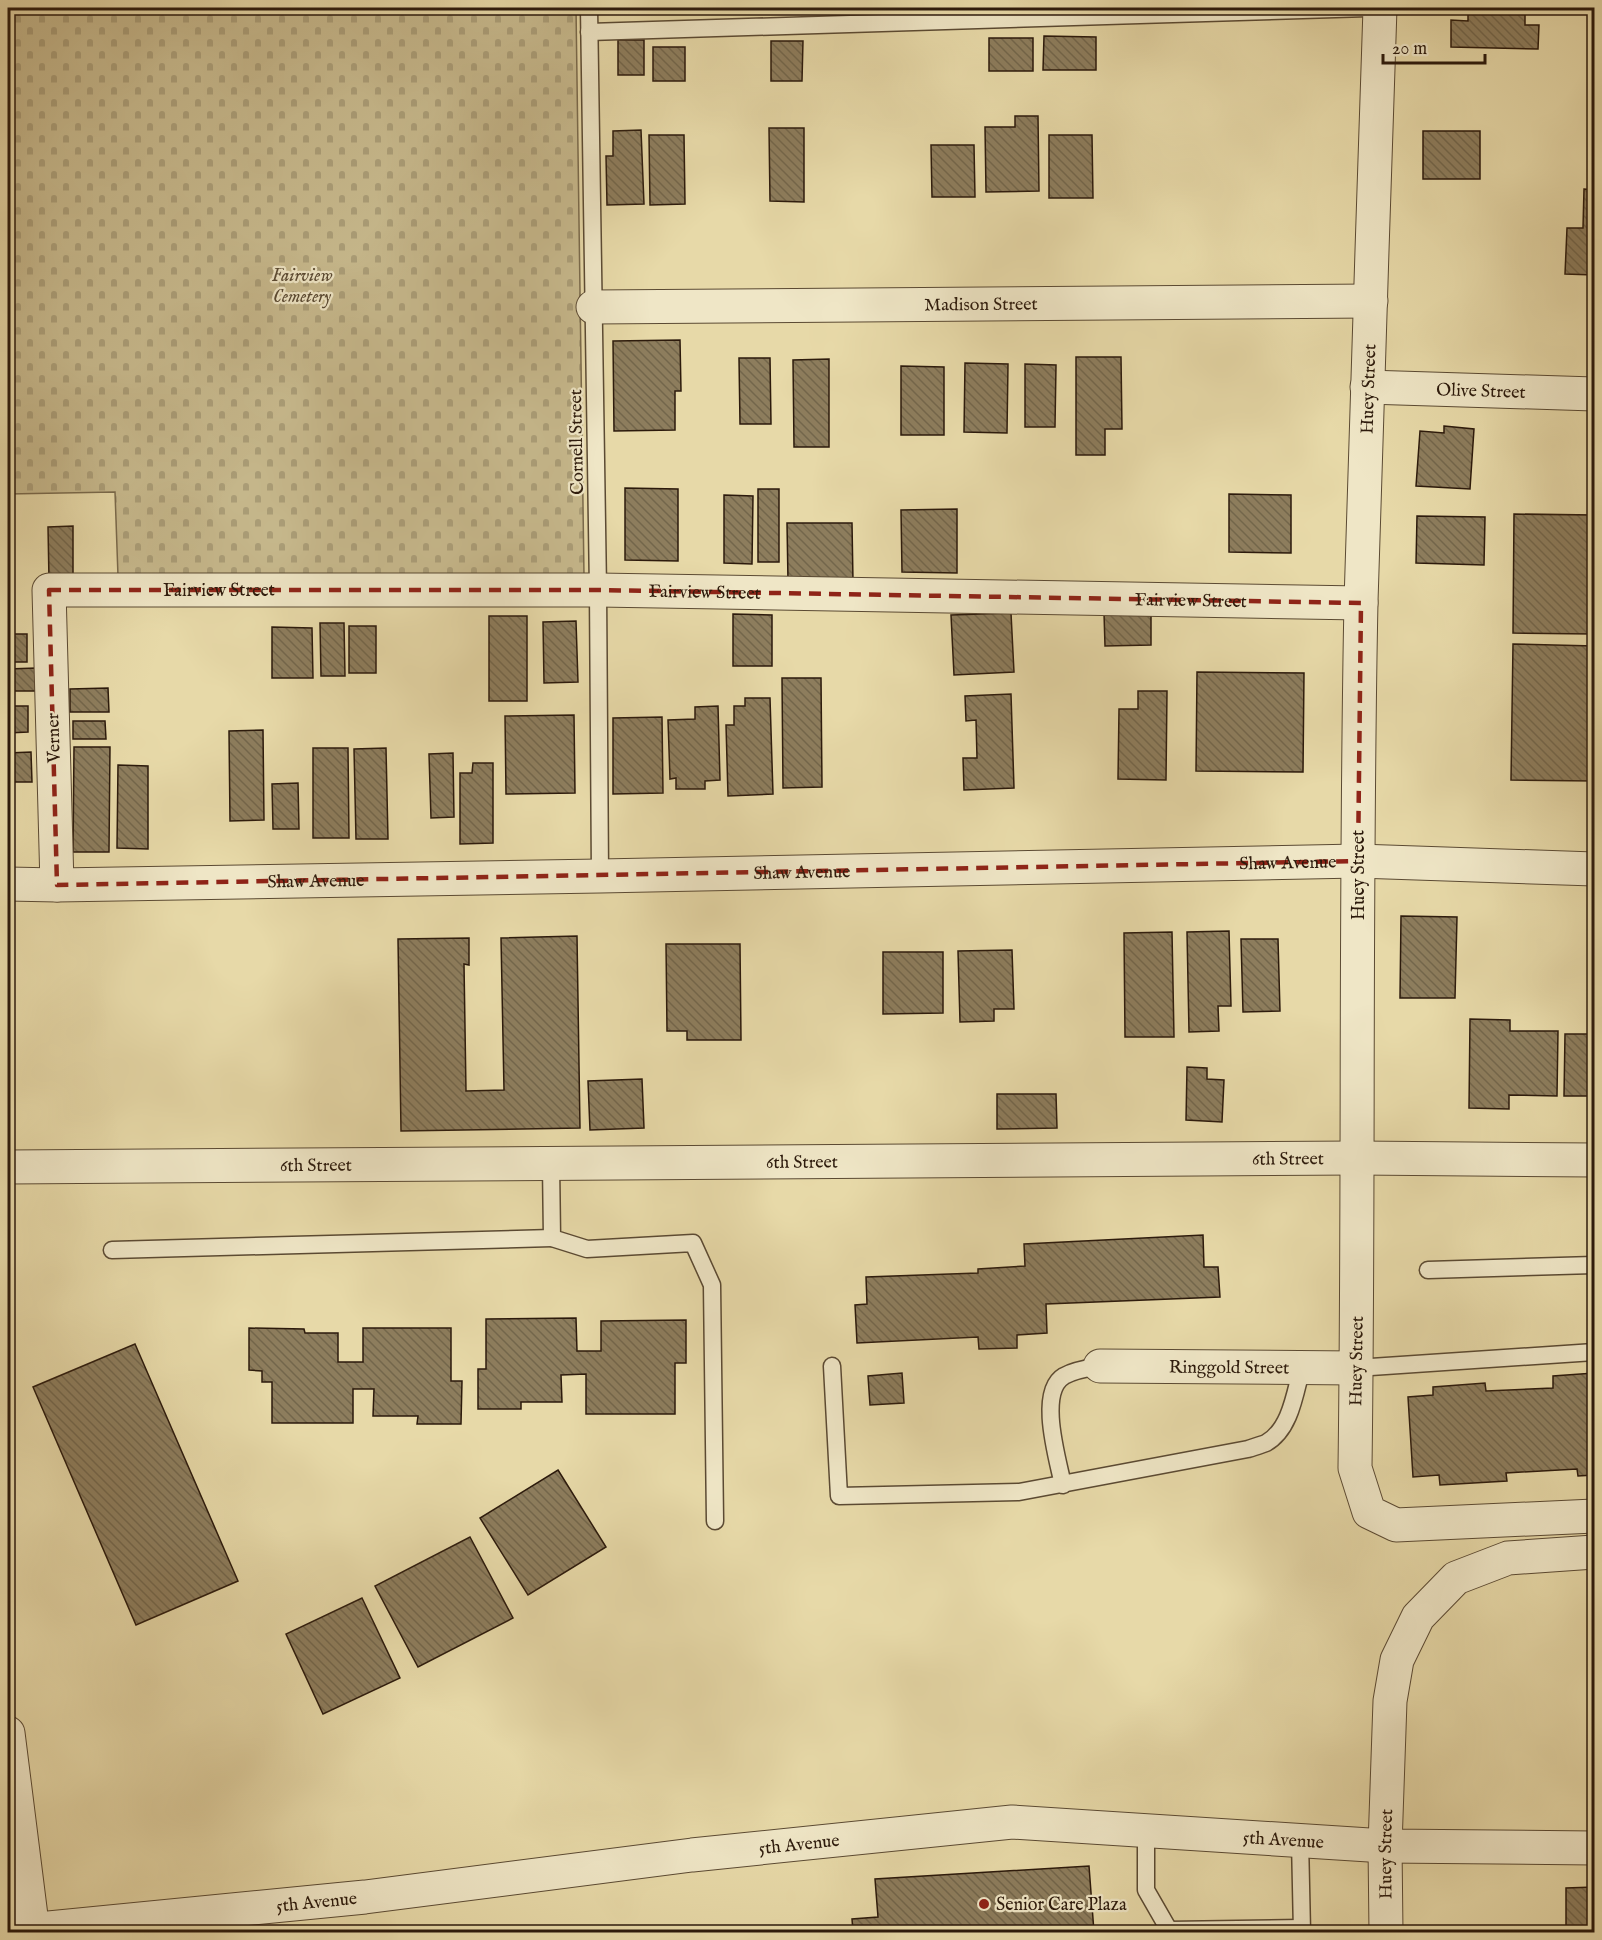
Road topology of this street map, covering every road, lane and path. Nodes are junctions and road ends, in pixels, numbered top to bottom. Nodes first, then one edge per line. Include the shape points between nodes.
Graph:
1 (589, 8) edge
2 (1368, 8) edge
3 (1380, 8) edge
4 (589, 32) junction
5 (1371, 301) junction
6 (593, 307) junction
7 (1367, 387) junction
8 (1594, 394) edge
9 (598, 590) junction
10 (49, 591) joint
11 (1361, 603) junction
12 (1358, 861) junction
13 (1594, 869) edge
14 (600, 876) junction
15 (8, 884) edge
16 (57, 885) junction
17 (1358, 1158) junction
18 (1594, 1160) edge
19 (551, 1164) junction
20 (8, 1167) edge
21 (552, 1238) junction
22 (112, 1250) dead end
23 (1594, 1265) edge
24 (1428, 1270) dead end
25 (1594, 1352) edge
26 (832, 1366) dead end
27 (1100, 1366) joint
28 (1302, 1367) junction
29 (1356, 1368) junction
30 (1063, 1485) junction
31 (1594, 1516) edge
32 (715, 1521) dead end
33 (1594, 1552) edge
34 (8, 1733) edge
35 (1146, 1831) junction
36 (1300, 1840) junction
37 (1386, 1846) junction
38 (1594, 1848) edge
39 (1301, 1930) edge
40 (24, 1931) edge
41 (1386, 1932) edge

1 - 4 lane, Cornell Street
2 - 4 lane
3 - 5 street, Huey Street
4 - 6 lane, Cornell Street
5 - 6 street, Madison Street
5 - 7 street, Huey Street
6 - 9 lane, Cornell Street
7 - 8 street, Olive Street
7 - 11 street, Huey Street
9 - 10 street, Fairview Street
9 - 11 street, Fairview Street
9 - 14 lane, Cornell Street
10 - 16 street, Verner
11 - 12 street, Huey Street
12 - 13 street, Shaw Avenue
12 - 14 street, Shaw Avenue
12 - 17 street, Huey Street
14 - 16 street, Shaw Avenue
15 - 16 street, Shaw Avenue
17 - 18 street, 6th Street
17 - 19 street, 6th Street
17 - 29 street, Huey Street
19 - 20 street, 6th Street
19 - 21 lane
21 - 22 lane
21 - 32 lane via 587,1249 693,1243 712,1285
23 - 24 lane
25 - 29 lane
26 - 30 lane via 839,1496 1019,1492
27 - 28 street, Ringgold Street
27 - 30 lane via 1062,1377 1052,1392 1053,1438
28 - 29 street, Ringgold Street
28 - 30 lane via 1287,1419 1279,1433 1266,1443
29 - 31 street, Huey Street via 1355,1468 1369,1512 1396,1525
33 - 37 street, Huey Street via 1508,1558 1456,1578 1418,1617 1397,1660 1390,1701
34 - 40 street
35 - 36 street, 5th Avenue
35 - 39 lane via 1146,1890 1169,1930
35 - 40 street, 5th Avenue via 1012,1822 692,1856 364,1897
36 - 37 street, 5th Avenue
36 - 39 lane
37 - 38 street, 5th Avenue
37 - 41 street, Huey Street

